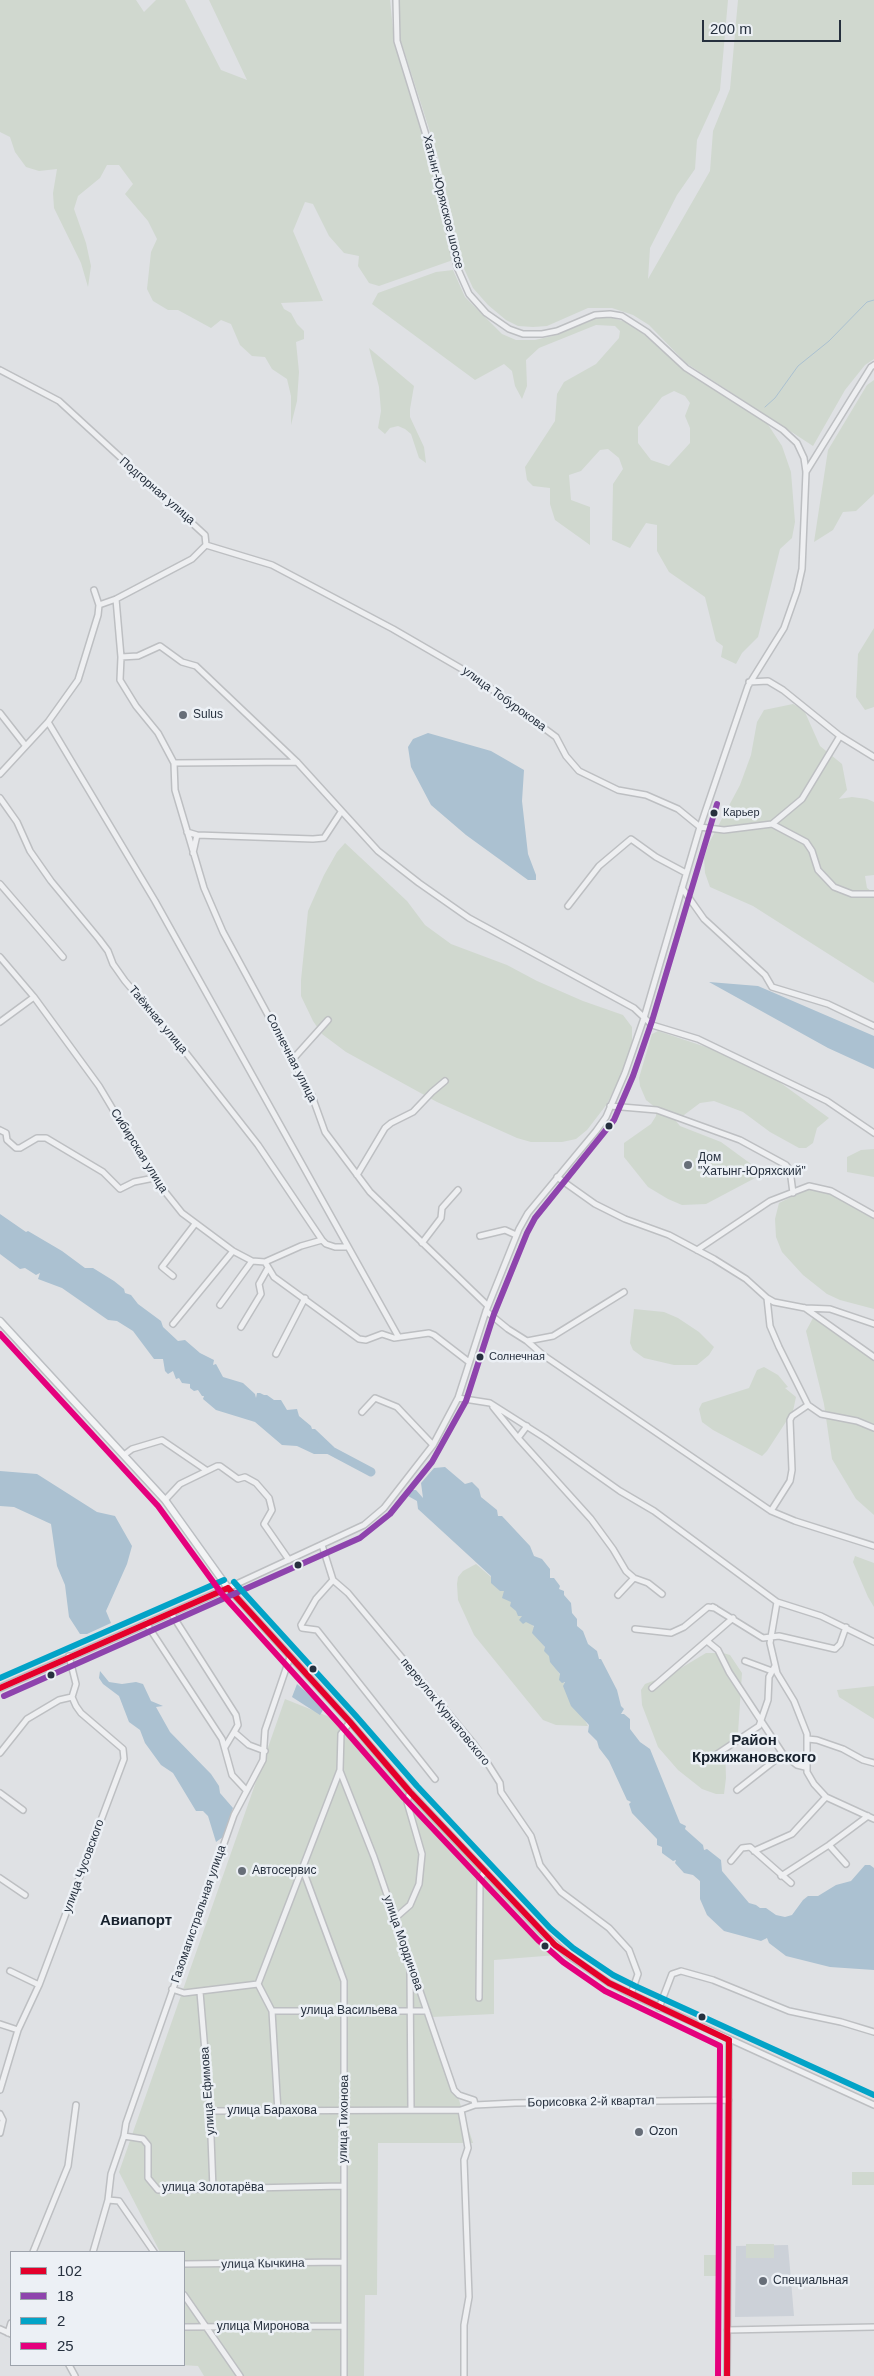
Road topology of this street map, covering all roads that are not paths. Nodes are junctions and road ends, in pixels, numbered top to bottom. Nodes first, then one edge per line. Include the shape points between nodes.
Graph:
1 (396, 0) edge
2 (874, 365) edge
3 (0, 370) edge
4 (806, 472) junction
5 (206, 545) junction
6 (94, 590) dead end
7 (116, 599) junction
8 (99, 606) junction
9 (121, 657) junction
10 (749, 682) junction
11 (0, 713) edge
12 (48, 722) junction
13 (840, 736) junction
14 (24, 745) junction
15 (874, 757) edge
16 (298, 762) junction
17 (174, 763) junction
18 (0, 774) edge
19 (0, 798) edge
20 (341, 812) junction
21 (772, 824) junction
22 (700, 827) junction
23 (187, 832) junction
24 (196, 835) junction
25 (192, 854) junction
26 (686, 874) junction
27 (0, 884) edge
28 (682, 888) junction
29 (874, 894) edge
30 (568, 906) dead end
31 (0, 957) edge
32 (63, 957) dead end
33 (34, 998) junction
34 (644, 1018) junction
35 (328, 1020) dead end
36 (0, 1022) edge
37 (874, 1026) edge
38 (294, 1059) junction
39 (445, 1081) dead end
40 (610, 1106) junction
41 (0, 1130) edge
42 (874, 1133) edge
43 (357, 1175) junction
44 (557, 1177) junction
45 (154, 1178) junction
46 (458, 1190) dead end
47 (793, 1193) junction
48 (874, 1214) edge
49 (195, 1224) junction
50 (516, 1235) junction
51 (480, 1236) dead end
52 (322, 1240) junction
53 (422, 1243) junction
54 (347, 1247) junction
55 (698, 1250) junction
56 (233, 1251) junction
57 (252, 1262) junction
58 (265, 1262) junction
59 (268, 1268) junction
60 (173, 1276) dead end
61 (624, 1292) dead end
62 (305, 1298) junction
63 (767, 1298) junction
64 (220, 1305) dead end
65 (805, 1308) junction
66 (487, 1309) junction
67 (0, 1321) edge
68 (172, 1324) dead end
69 (874, 1324) edge
70 (242, 1327) dead end
71 (398, 1336) junction
72 (527, 1341) junction
73 (276, 1354) dead end
74 (874, 1357) edge
75 (469, 1362) junction
76 (458, 1398) junction
77 (490, 1403) junction
78 (808, 1405) junction
79 (362, 1412) dead end
80 (527, 1426) junction
81 (874, 1428) edge
82 (518, 1438) junction
83 (432, 1446) junction
84 (124, 1455) junction
85 (206, 1470) junction
86 (165, 1500) junction
87 (771, 1511) junction
88 (322, 1545) junction
89 (874, 1546) edge
90 (289, 1560) junction
91 (634, 1578) junction
92 (333, 1580) junction
93 (228, 1588) junction
94 (662, 1594) dead end
95 (618, 1595) dead end
96 (777, 1602) junction
97 (171, 1612) junction
98 (733, 1618) junction
99 (146, 1623) junction
100 (846, 1627) junction
101 (635, 1629) dead end
102 (770, 1637) junction
103 (707, 1641) junction
104 (874, 1642) edge
105 (69, 1656) junction
106 (290, 1657) junction
107 (744, 1661) dead end
108 (773, 1668) junction
109 (0, 1688) edge
110 (652, 1688) dead end
111 (72, 1696) junction
112 (350, 1722) junction
113 (760, 1722) junction
114 (234, 1732) junction
115 (808, 1739) junction
116 (225, 1747) junction
117 (265, 1751) junction
118 (0, 1753) edge
119 (783, 1754) junction
120 (714, 1756) dead end
121 (874, 1763) edge
122 (805, 1767) junction
123 (340, 1770) junction
124 (435, 1778) dead end
125 (246, 1790) junction
126 (737, 1790) dead end
127 (410, 1792) junction
128 (0, 1793) edge
129 (826, 1797) junction
130 (23, 1810) dead end
131 (868, 1816) junction
132 (874, 1818) edge
133 (828, 1845) junction
134 (754, 1851) junction
135 (731, 1861) dead end
136 (846, 1864) dead end
137 (302, 1870) junction
138 (485, 1871) junction
139 (781, 1876) junction
140 (0, 1878) edge
141 (791, 1884) dead end
142 (25, 1894) dead end
143 (394, 1918) junction
144 (410, 1965) junction
145 (10, 1971) dead end
146 (258, 1984) junction
147 (39, 1985) junction
148 (172, 1989) junction
149 (200, 1992) junction
150 (631, 1994) junction
151 (479, 1998) dead end
152 (659, 2008) junction
153 (272, 2011) junction
154 (344, 2011) junction
155 (410, 2011) junction
156 (427, 2011) junction
157 (0, 2024) edge
158 (18, 2030) junction
159 (874, 2032) edge
160 (729, 2040) junction
161 (0, 2090) edge
162 (729, 2100) junction
163 (76, 2105) dead end
164 (474, 2105) junction
165 (874, 2105) edge
166 (410, 2110) junction
167 (454, 2110) joint
168 (461, 2110) junction
169 (210, 2111) junction
170 (344, 2111) junction
171 (278, 2112) junction
172 (0, 2114) edge
173 (0, 2133) edge
174 (124, 2136) junction
175 (343, 2186) junction
176 (213, 2190) junction
177 (108, 2200) junction
178 (33, 2251) edge
179 (92, 2251) edge
180 (153, 2251) edge
181 (342, 2262) junction
182 (185, 2264) edge
183 (185, 2296) edge
184 (343, 2326) junction
185 (185, 2327) edge
186 (206, 2327) junction
187 (874, 2327) edge
188 (0, 2329) edge
189 (727, 2330) junction
190 (9, 2334) edge
191 (240, 2376) edge
192 (344, 2376) edge
193 (464, 2376) edge
194 (727, 2376) edge

1 - 4 street, Хатынг-Юряхское шоссе via 397,40 434,161 457,267 469,294 486,313 509,329 523,334 556,331 595,315 622,316 634,322 686,368 784,430 797,443
2 - 4 street
3 - 5 street, Подгорная улица via 59,400 198,526 205,535
4 - 10 street, Хатынг-Юряхское шоссе via 802,569 797,591 784,628
5 - 7 street via 192,559
5 - 22 street, улица Тобурокова via 272,565 393,629 474,676 556,737 579,771 618,790 646,795 678,809
6 - 8 street
7 - 8 street
7 - 9 street
8 - 12 street via 78,680
9 - 16 street via 138,656 160,646 182,662 196,666
9 - 17 street via 120,680 127,694 153,724
10 - 13 street via 768,681
10 - 22 street, Хатынг-Юряхское шоссе
11 - 14 street
12 - 14 street
12 - 54 street via 155,901
13 - 15 street
13 - 21 street via 802,799
14 - 18 street
16 - 17 street
16 - 20 street
17 - 23 street, Солнечная улица via 175,790
19 - 52 street, Таёжная улица via 51,882 108,951 125,981 258,1145
20 - 24 street via 324,838
20 - 34 street via 378,851 469,918 634,1008
21 - 22 street via 724,830
21 - 29 street via 806,842 818,870 834,887 852,894
22 - 26 street, Хатынг-Юряхское шоссе
23 - 24 street
23 - 25 street, Солнечная улица
24 - 25 street
25 - 38 street, Солнечная улица via 223,932
26 - 28 street, Хатынг-Юряхское шоссе
26 - 30 street via 630,839 598,866
27 - 32 street
28 - 34 street, Хатынг-Юряхское шоссе
28 - 37 street via 704,920 765,975 772,987 828,1004
31 - 33 street, Сибирская улица
33 - 36 street
33 - 45 street, Сибирская улица via 99,1086
34 - 40 street, Хатынг-Юряхское шоссе
34 - 42 street via 652,1025 698,1039 815,1095
35 - 38 street
38 - 43 street, Солнечная улица via 325,1132
39 - 43 street via 413,1112 385,1128
40 - 44 street, Хатынг-Юряхское шоссе via 596,1131
40 - 47 street via 657,1110 740,1140 786,1165 790,1170
41 - 45 street via 16,1148 37,1138 46,1138 102,1172 120,1189
43 - 53 street, Солнечная улица
44 - 50 street, Хатынг-Юряхское шоссе via 528,1213
44 - 55 street via 595,1204
45 - 49 street, Сибирская улица
46 - 53 street via 442,1208 442,1218
47 - 48 street via 809,1186 823,1188
47 - 55 street via 760,1207
49 - 56 street, Сибирская улица
49 - 60 street via 162,1267
50 - 51 street via 505,1230
50 - 66 street, Хатынг-Юряхское шоссе
52 - 54 street via 335,1247
52 - 58 street
53 - 66 street, Солнечная улица
54 - 71 street
55 - 63 street via 746,1279
56 - 57 street, Сибирская улица
56 - 68 street
57 - 58 street
57 - 64 street
58 - 59 street
59 - 62 street via 274,1277
59 - 70 street via 259,1284 261,1294
61 - 72 street via 553,1336
62 - 71 street via 360,1339 382,1334
62 - 73 street
63 - 65 street
63 - 78 street via 770,1326
65 - 69 street via 830,1309
65 - 74 street
66 - 72 street, Солнечная улица
66 - 75 street, Хатынг-Юряхское шоссе
67 - 84 main road
71 - 75 street via 434,1334
72 - 87 street, Солнечная улица
75 - 76 street, Хатынг-Юряхское шоссе
76 - 77 street
76 - 83 street, Хатынг-Юряхское шоссе
77 - 80 street
77 - 82 street
78 - 81 street via 821,1414
78 - 87 street via 790,1420 790,1481
79 - 83 street via 375,1398 397,1407
80 - 82 street
80 - 96 street via 654,1511
82 - 91 street via 591,1519
83 - 88 street, Хатынг-Юряхское шоссе via 374,1518
84 - 85 street via 132,1449 162,1440
84 - 86 main road
85 - 86 street via 180,1484
85 - 90 street via 220,1466 238,1479 245,1477 256,1483 268,1498 272,1510 264,1524
86 - 93 main road
87 - 89 street, Солнечная улица
88 - 90 street, Хатынг-Юряхское шоссе
88 - 92 street, переулок Курнатовского
90 - 93 street, Хатынг-Юряхское шоссе
91 - 94 street via 648,1583
91 - 95 street
92 - 124 street via 316,1599 302,1628 317,1630
92 - 150 street, переулок Курнатовского via 348,1593 474,1744 531,1836 540,1865 560,1892 609,1928 629,1950 638,1974
93 - 97 main road, Хатынг-Юряхское шоссе
93 - 106 street
96 - 100 street
96 - 102 street
97 - 99 main road, Хатынг-Юряхское шоссе
97 - 114 street via 236,1715 238,1725
98 - 101 street via 708,1607 684,1627 671,1633
98 - 102 street via 763,1638
98 - 103 street
99 - 105 main road, Хатынг-Юряхское шоссе
99 - 116 street
100 - 102 street via 835,1649 779,1636
100 - 104 street
102 - 108 street
103 - 110 street
103 - 113 street via 718,1650
105 - 109 main road, Хатынг-Юряхское шоссе
105 - 111 street via 76,1684
106 - 112 street
106 - 117 street, Газомагистральная улица via 265,1730
107 - 108 street
108 - 113 street via 769,1677 768,1700
108 - 115 street via 799,1711
111 - 118 street via 27,1719
111 - 147 street, улица Чусовского via 81,1713 124,1749 124,1759
112 - 123 street via 341,1734
112 - 127 street
113 - 119 street
113 - 120 street via 759,1726
114 - 116 street
114 - 117 street via 249,1745
115 - 121 street via 843,1749
115 - 122 street
116 - 125 street via 232,1775
117 - 125 street, Газомагистральная улица
119 - 122 street
119 - 126 street
122 - 129 street
123 - 137 street
123 - 143 street, улица Мординова
125 - 148 street, Газомагистральная улица via 234,1815
127 - 138 street
127 - 143 street via 407,1802 422,1854 420,1884 410,1905
128 - 130 street
129 - 131 street
129 - 134 street via 792,1834
131 - 132 street
131 - 133 street
133 - 136 street
133 - 139 street
134 - 135 street via 746,1846
134 - 139 street
137 - 146 street
137 - 154 street, улица Тихонова via 344,1981
138 - 150 street via 555,1945
138 - 151 street via 480,1878
139 - 141 street
140 - 142 street
143 - 144 street, улица Мординова
144 - 155 street
144 - 156 street, улица Мординова
145 - 147 street
146 - 149 street
146 - 153 street
147 - 158 street, улица Чусовского
148 - 149 street via 184,1994
148 - 174 street, Газомагистральная улица
149 - 169 street, улица Ефимова
150 - 152 street
152 - 159 street via 672,1974 681,1971 708,1978 788,2011
152 - 160 street
153 - 154 street, улица Васильева
153 - 171 street
154 - 155 street, улица Васильева
154 - 170 street, улица Тихонова
155 - 156 street, улица Васильева
155 - 166 street
156 - 164 street, улица Мординова via 454,2090 459,2095 472,2098
157 - 158 street
158 - 161 street, улица Чусовского
160 - 162 street
160 - 165 street
162 - 164 street, Борисовка 2-й квартал
162 - 189 street
163 - 178 street via 68,2166
164 - 168 street, Борисовка 2-й квартал
166 - 167 street, улица Барахова
166 - 170 street, улица Барахова
167 - 168 street, Борисовка 2-й квартал
168 - 193 street via 468,2148 464,2160 469,2297 464,2325
169 - 171 street, улица Барахова
169 - 176 street, улица Ефимова
170 - 171 street, улица Барахова
170 - 175 street, улица Тихонова
172 - 173 street via 3,2120
174 - 176 street, улица Золотарёва via 142,2139 148,2145 148,2178 158,2190
174 - 177 street, Газомагистральная улица via 111,2174
175 - 176 street, улица Золотарёва
175 - 181 street, улица Тихонова
177 - 179 street
177 - 180 street via 119,2201
181 - 182 street, улица Кычкина
181 - 184 street, улица Тихонова
183 - 186 street
184 - 186 street, улица Миронова
184 - 192 street, улица Тихонова
185 - 186 street, улица Миронова
186 - 191 street
187 - 189 street
188 - 190 street
189 - 194 street

